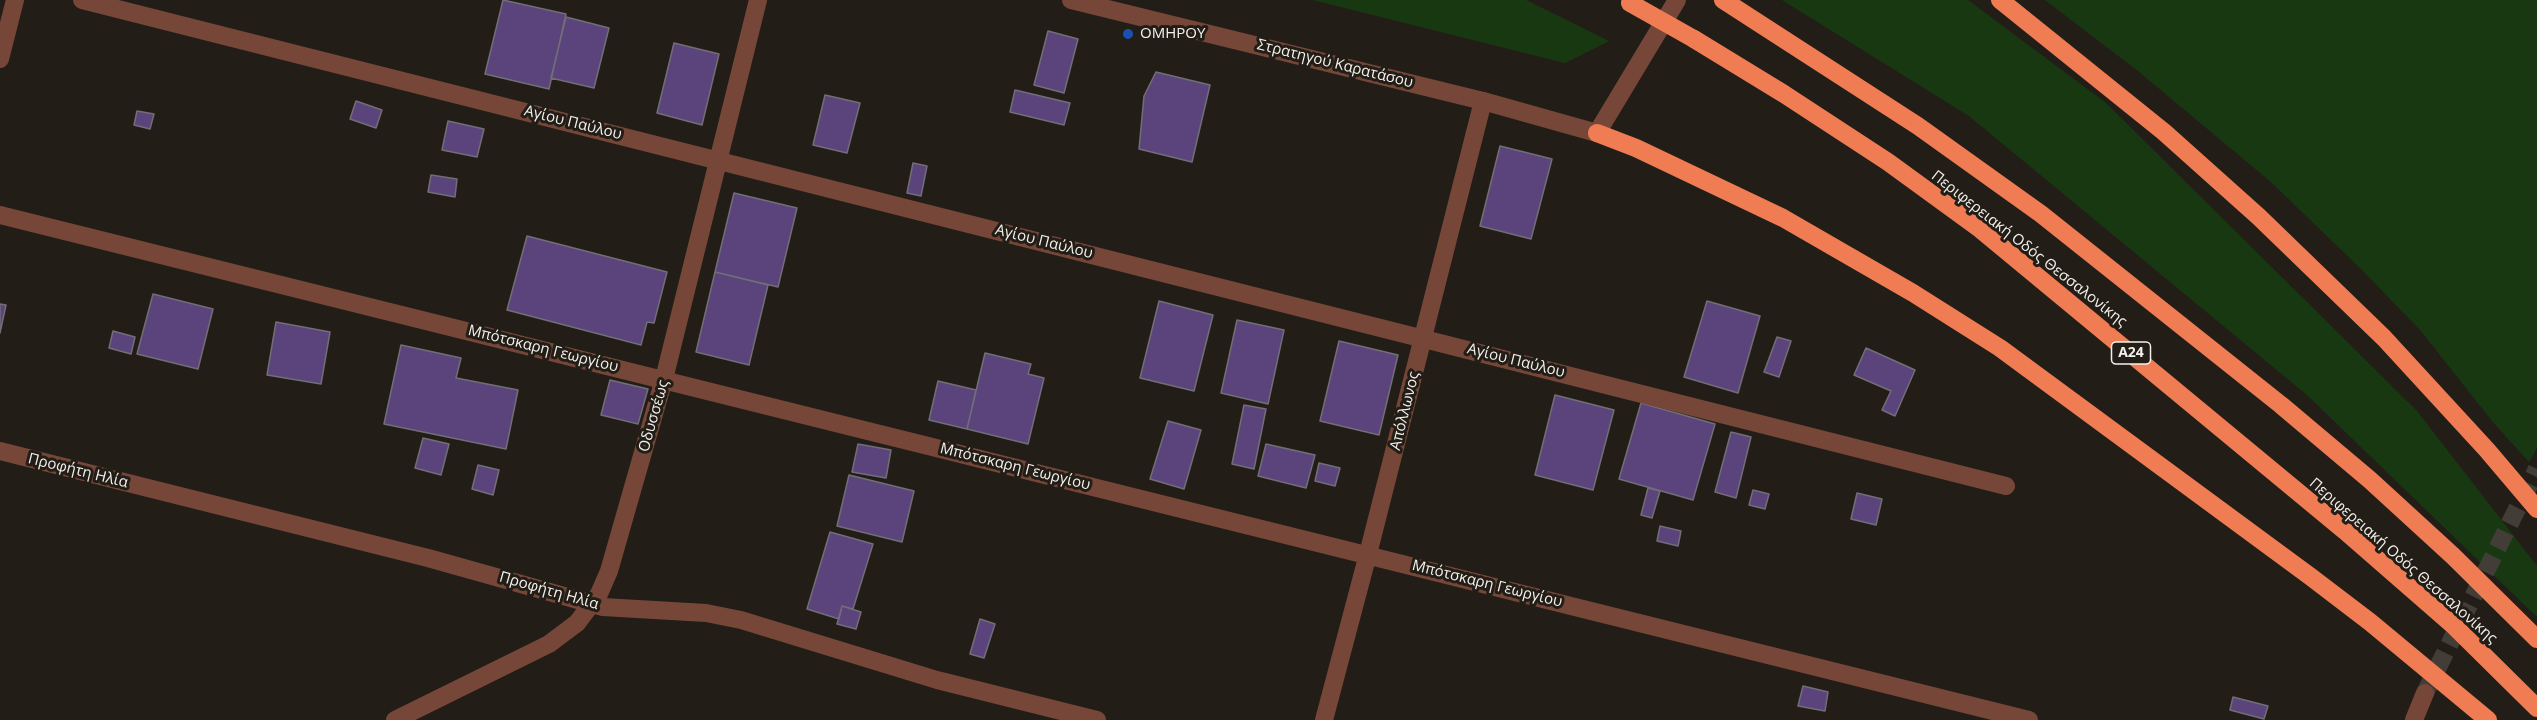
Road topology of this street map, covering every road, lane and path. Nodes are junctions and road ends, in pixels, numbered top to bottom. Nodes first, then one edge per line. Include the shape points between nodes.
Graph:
1 (15, 0) edge
2 (82, 0) edge
3 (758, 0) edge
4 (1071, 0) edge
5 (1677, 0) edge
6 (1723, 0) edge
7 (2000, 0) edge
8 (1630, 3) dead end
9 (0, 59) edge
10 (1483, 100) junction
11 (1597, 133) junction
12 (717, 159) junction
13 (0, 215) edge
14 (1424, 338) junction
15 (664, 380) junction
16 (0, 451) edge
17 (2006, 486) dead end
18 (2537, 509) edge
19 (1368, 554) junction
20 (593, 604) junction
21 (2537, 639) edge
22 (2425, 693) tunnel mouth
23 (2537, 708) edge
24 (395, 720) edge
25 (1097, 720) edge
26 (1324, 720) edge
27 (2029, 720) edge
28 (2414, 720) edge
29 (2488, 720) edge

1 - 9 street
2 - 12 street, Αγίου Παύλου
3 - 12 street, Οδυσσέως
4 - 10 street, Στρατηγού Καρατάσου
5 - 11 street
6 - 21 highway, Περιφερειακή Οδός Θεσσαλονίκης via 1918,126 2041,214 2370,480
7 - 18 highway via 2164,132 2259,217 2391,345
8 - 23 highway, Περιφερειακή Οδός Θεσσαλονίκης / Α24, bridge via 1784,94 1980,229 2345,531 2454,626
10 - 11 street, Στρατηγού Καρατάσου
10 - 14 street, Απόλλωνος
11 - 29 highway via 1783,218 1913,292 1991,342 2328,590
12 - 14 street, Αγίου Παύλου
12 - 15 street, Οδυσσέως
13 - 15 street, Μπότσκαρη Γεωργίου
14 - 17 street, Αγίου Παύλου
14 - 19 street, Απόλλωνος
15 - 19 street, Μπότσκαρη Γεωργίου
15 - 20 street, Οδυσσέως via 609,571
16 - 20 street, Προφήτη Ηλία via 428,558
19 - 26 street, Απόλλωνος
19 - 27 street, Μπότσκαρη Γεωργίου
20 - 24 street, Οδυσσέως via 549,644
20 - 25 street, Προφήτη Ηλία via 706,613 741,620 938,680
22 - 28 street

